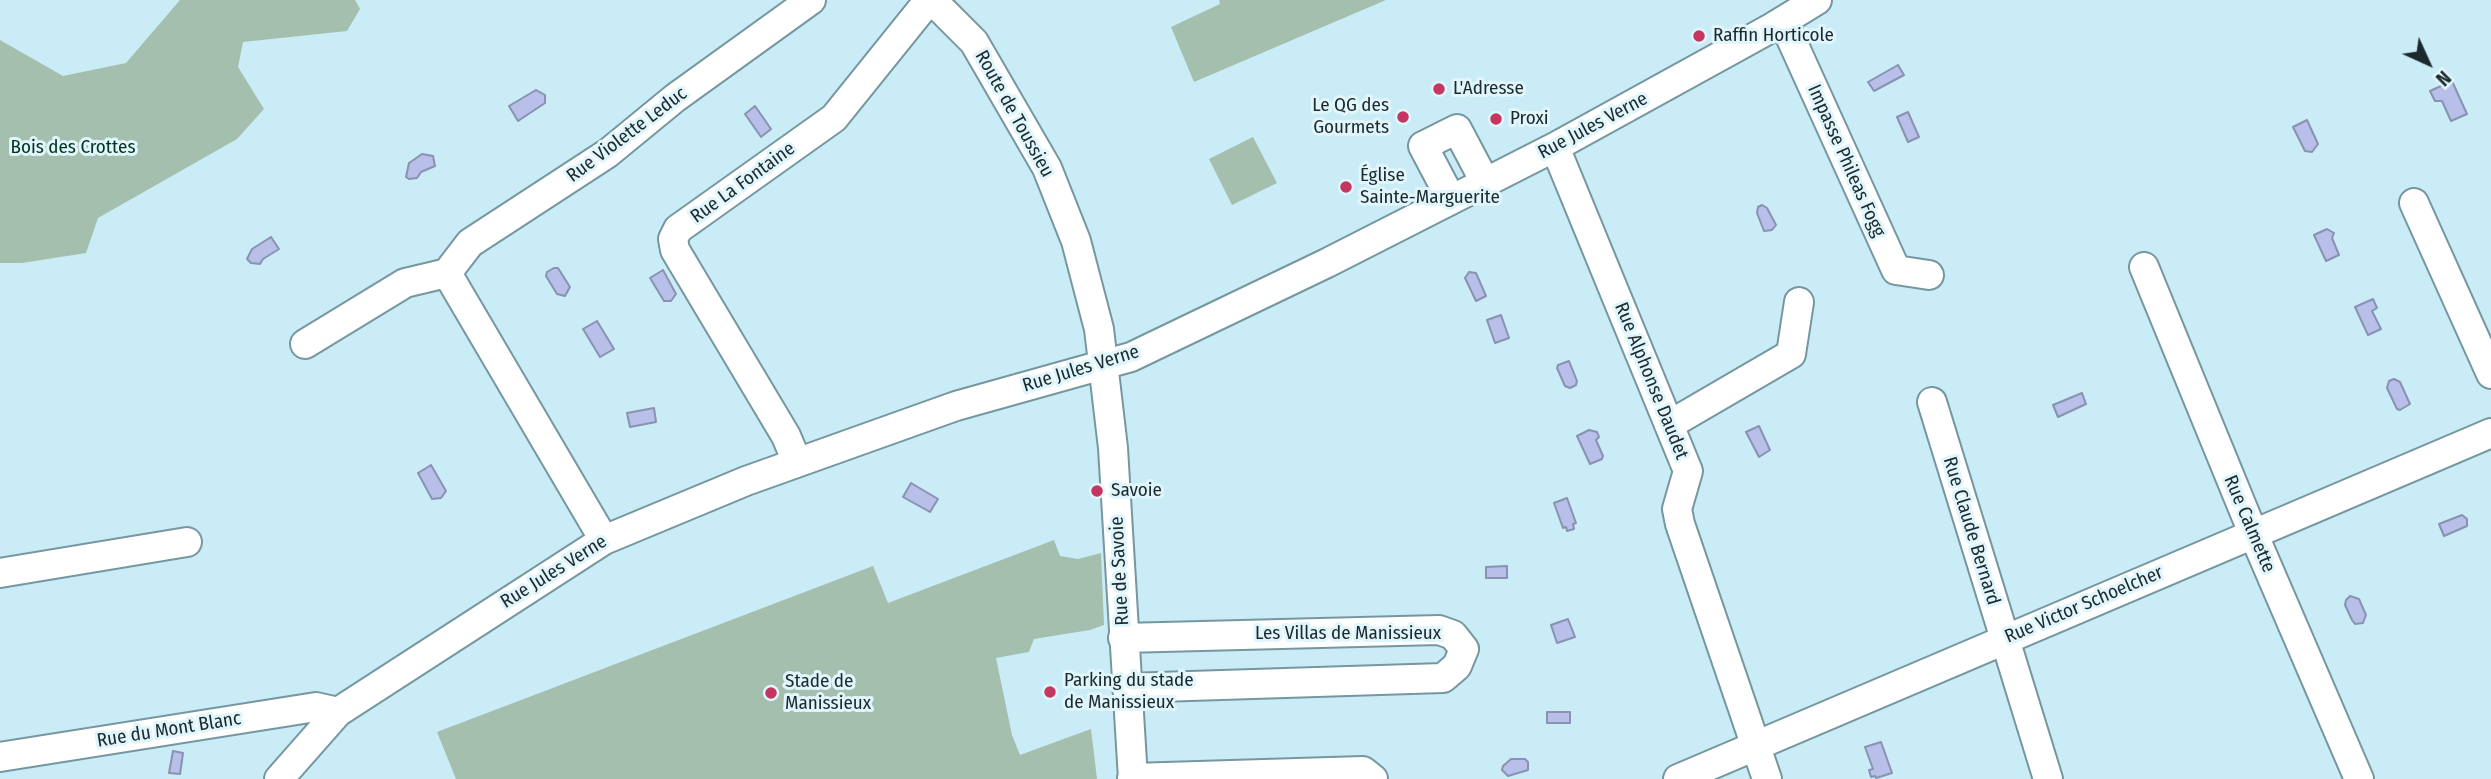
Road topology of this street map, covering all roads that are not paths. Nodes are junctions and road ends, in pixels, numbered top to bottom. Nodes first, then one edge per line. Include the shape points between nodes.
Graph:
1 (811, 0) edge
2 (930, 0) edge
3 (1817, 0) edge
4 (1783, 21) junction
5 (1555, 147) junction
6 (1485, 182) junction
7 (1451, 199) junction
8 (2414, 204) dead end
9 (2144, 267) dead end
10 (447, 273) junction
11 (1929, 275) dead end
12 (1799, 302) dead end
13 (305, 344) dead end
14 (1103, 364) junction
15 (2491, 373) edge
16 (1932, 402) dead end
17 (1669, 425) junction
18 (2491, 433) edge
19 (797, 463) junction
20 (2253, 533) junction
21 (604, 540) junction
22 (187, 542) dead end
23 (0, 573) edge
24 (1123, 638) junction
25 (2003, 639) junction
26 (1127, 688) junction
27 (338, 712) junction
28 (1756, 744) junction
29 (0, 757) edge
30 (1133, 778) edge
31 (279, 779) edge
32 (1373, 779) edge
33 (1678, 779) edge
34 (1767, 779) edge
35 (2048, 779) edge
36 (2359, 779) edge

1 - 10 street, Rue Violette Leduc via 675,98 608,153 470,243
2 - 14 street, Route de Toussieu via 974,42 1047,168 1076,242 1099,329
2 - 19 street, Rue La Fontaine via 834,118 678,229 673,240 786,436
3 - 4 street, Rue Jules Verne
4 - 5 street, Rue Jules Verne
4 - 11 street, Impasse Phileas Fogg via 1896,270
5 - 6 street, Rue Jules Verne
5 - 17 street, Rue Alphonse Daudet
6 - 7 street, Rue Jules Verne
6 - 7 street via 1457,129 1423,146
7 - 14 street, Rue Jules Verne via 1328,263 1140,352
8 - 15 street
9 - 20 street, Rue Calmette
10 - 13 street via 405,283
10 - 21 street
12 - 17 street via 1791,354
14 - 19 street, Rue Jules Verne via 956,406
14 - 24 street, Rue de Savoie via 1113,447
16 - 25 street, Rue Claude Bernard
17 - 28 street, Rue Alphonse Daudet via 1688,471 1677,509 1680,524
18 - 20 street, Rue Victor Schoelcher
19 - 21 street, Rue Jules Verne
20 - 25 street, Rue Victor Schoelcher
20 - 36 street, Rue Calmette
21 - 27 street, Rue Jules Verne
22 - 23 street
24 - 26 street, Rue de Savoie
24 - 26 street, Les Villas de Manissieux via 1439,630 1453,635 1464,649 1457,666 1443,677
25 - 28 street, Rue Victor Schoelcher
25 - 35 street, Rue Claude Bernard
26 - 30 street, Rue de Savoie
27 - 29 street, Rue du Mont Blanc via 316,707
27 - 31 street, Rue Jules Verne
28 - 33 street, Rue Victor Schoelcher
28 - 34 street, Rue Alphonse Daudet
30 - 32 street via 1363,771

